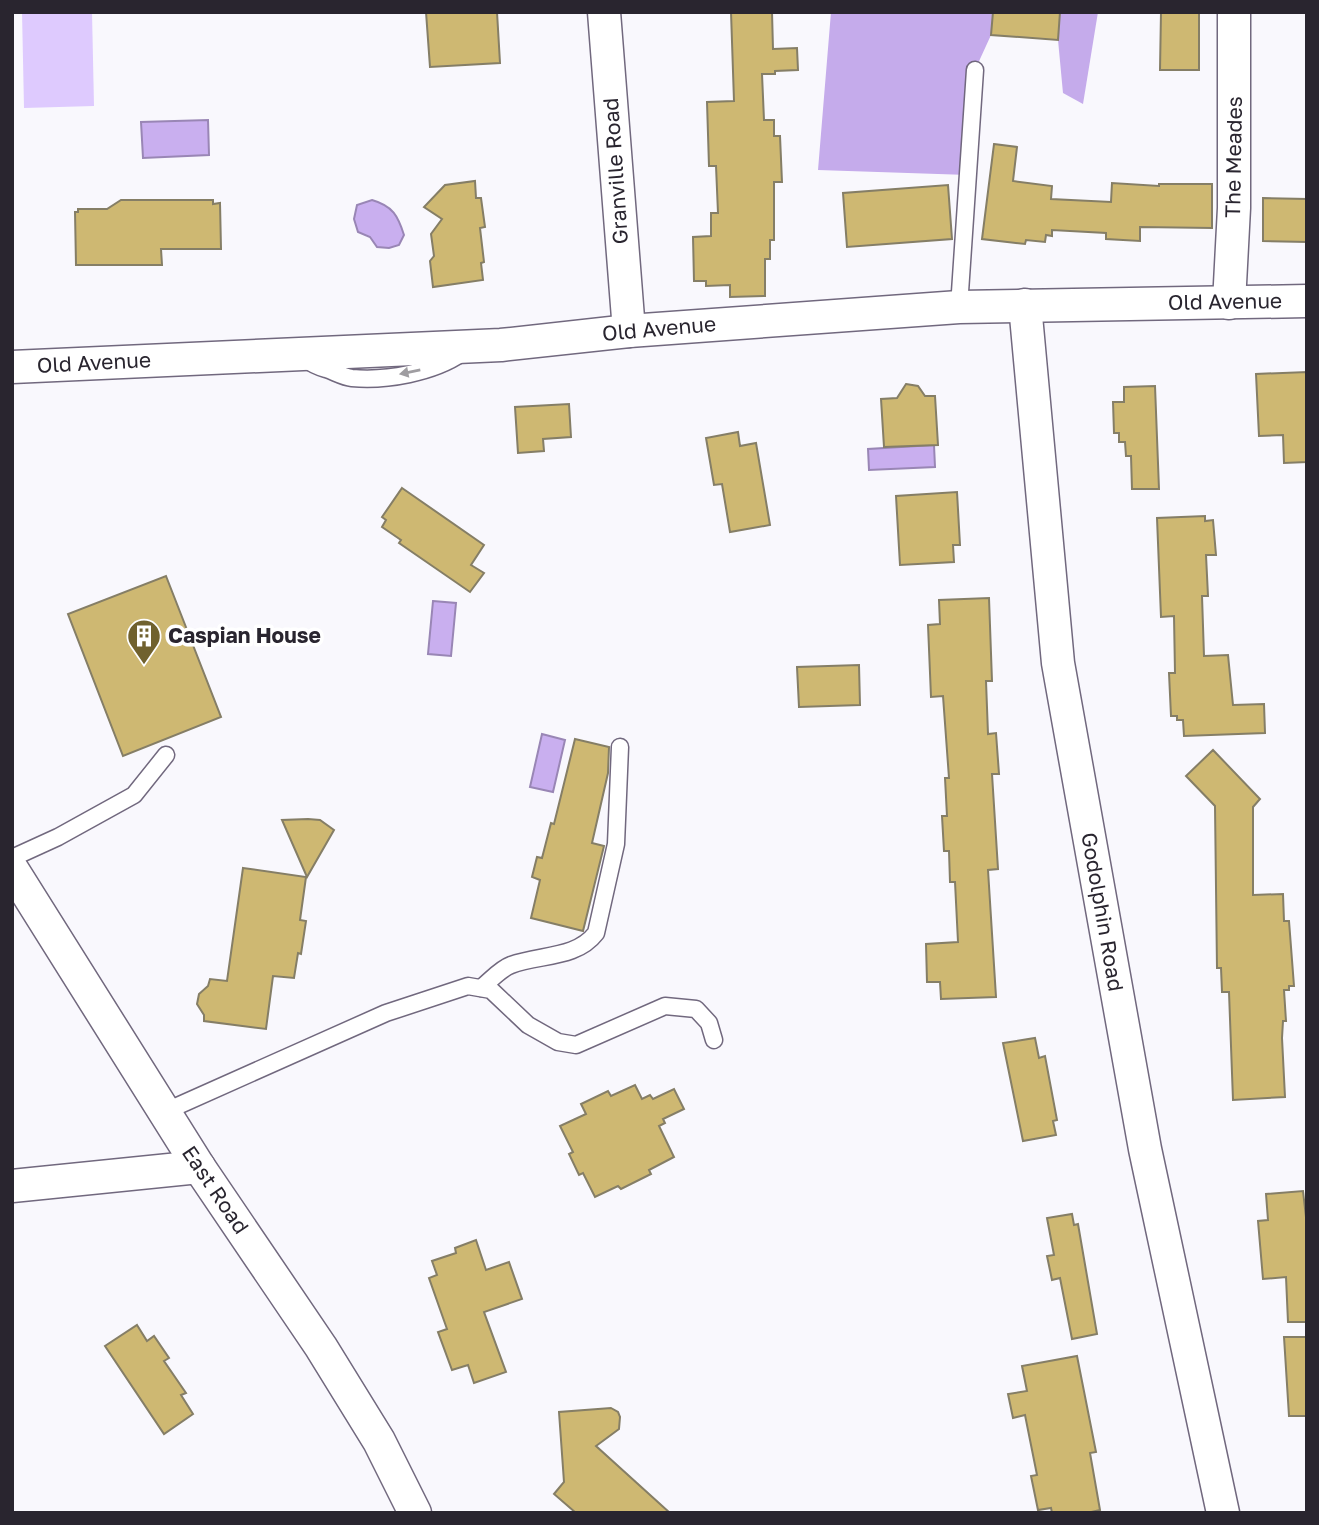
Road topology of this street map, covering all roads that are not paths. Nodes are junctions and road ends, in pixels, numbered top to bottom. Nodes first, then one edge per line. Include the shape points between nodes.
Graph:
1 (604, 12) edge
2 (1234, 12) edge
3 (975, 70) dead end
4 (1307, 301) edge
5 (1229, 303) junction
6 (1025, 305) junction
7 (959, 307) junction
8 (629, 331) junction
9 (12, 367) edge
10 (620, 747) dead end
11 (166, 755) dead end
12 (12, 858) edge
13 (12, 869) edge
14 (481, 988) junction
15 (714, 1040) dead end
16 (163, 1112) junction
17 (199, 1167) junction
18 (12, 1186) edge
19 (415, 1513) edge
20 (1223, 1513) edge

1 - 8 street, Granville Road
2 - 5 street, The Meades
3 - 7 lane
4 - 5 street, Old Avenue
5 - 6 street, Old Avenue
6 - 7 street, Old Avenue
6 - 20 street, Godolphin Road via 1058,663 1145,1149
7 - 8 street, Old Avenue
8 - 9 street, Old Avenue via 473,346
10 - 14 lane via 616,844 596,933 572,951 508,966
11 - 12 lane via 134,795
13 - 16 street, East Road
14 - 15 lane via 491,989 528,1026 558,1042 576,1045 665,1006 696,1009 709,1023
14 - 16 lane via 468,986 386,1013
16 - 17 street, East Road
17 - 18 street
17 - 19 street, East Road via 321,1347 379,1441

